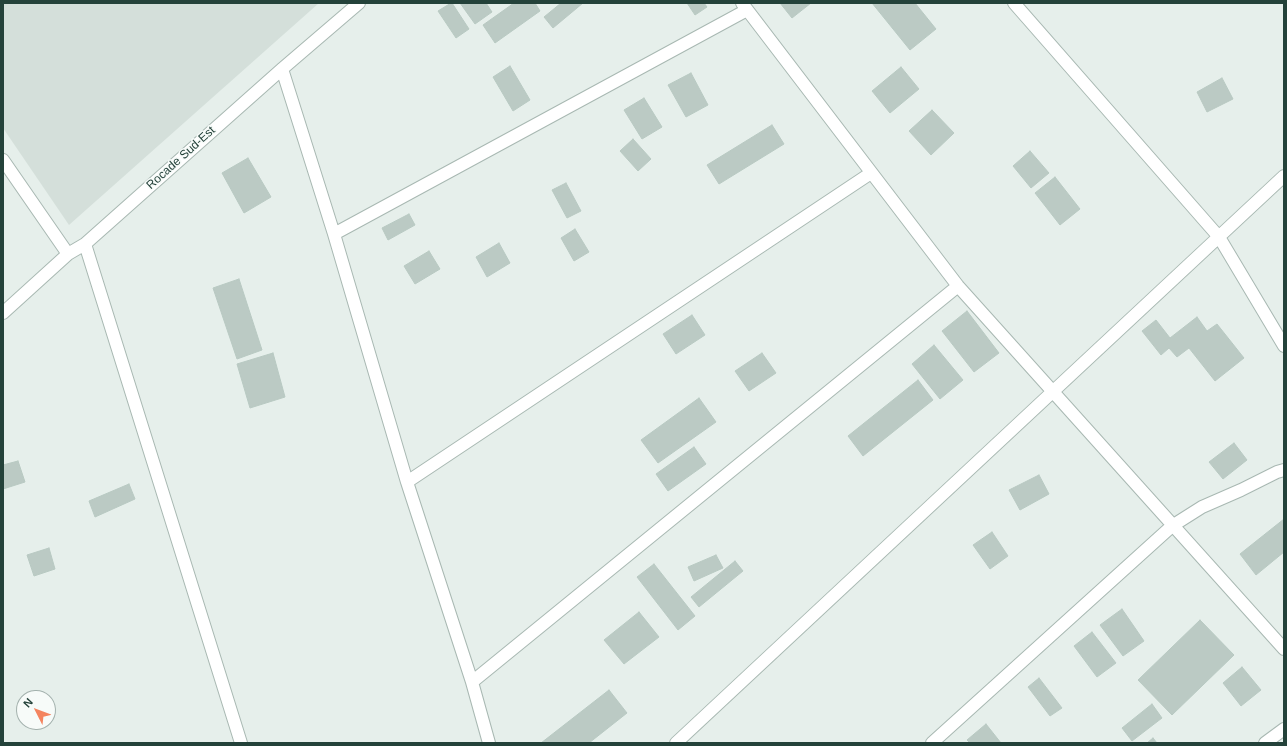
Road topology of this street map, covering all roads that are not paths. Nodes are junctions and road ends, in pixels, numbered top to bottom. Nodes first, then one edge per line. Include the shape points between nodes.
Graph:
1 (359, 3) edge
2 (1014, 3) edge
3 (744, 7) edge
4 (282, 69) junction
5 (3, 160) edge
6 (871, 173) junction
7 (1284, 176) edge
8 (334, 234) junction
9 (1218, 237) junction
10 (85, 244) junction
11 (68, 254) junction
12 (958, 286) junction
13 (3, 313) edge
14 (1284, 346) edge
15 (1053, 392) junction
16 (1284, 470) edge
17 (407, 482) junction
18 (1172, 526) junction
19 (1284, 649) edge
20 (472, 682) junction
21 (1284, 729) edge
22 (240, 743) edge
23 (489, 743) edge
24 (676, 743) edge
25 (932, 743) edge
26 (1265, 743) edge

1 - 4 street, Rocade Sud-Est
2 - 9 street
3 - 6 street
3 - 8 street
4 - 8 street
4 - 10 street, Rocade Sud-Est
5 - 11 street
6 - 12 street
6 - 17 street
7 - 9 street
8 - 17 street
9 - 14 street
9 - 15 street
10 - 11 street, Rocade Sud-Est
10 - 22 street
11 - 13 street, Rocade Sud-Est
12 - 15 street
12 - 20 street
15 - 18 street
15 - 24 street
16 - 18 street via 1202,507
17 - 20 street
18 - 19 street
18 - 25 street
20 - 23 street
21 - 26 street

